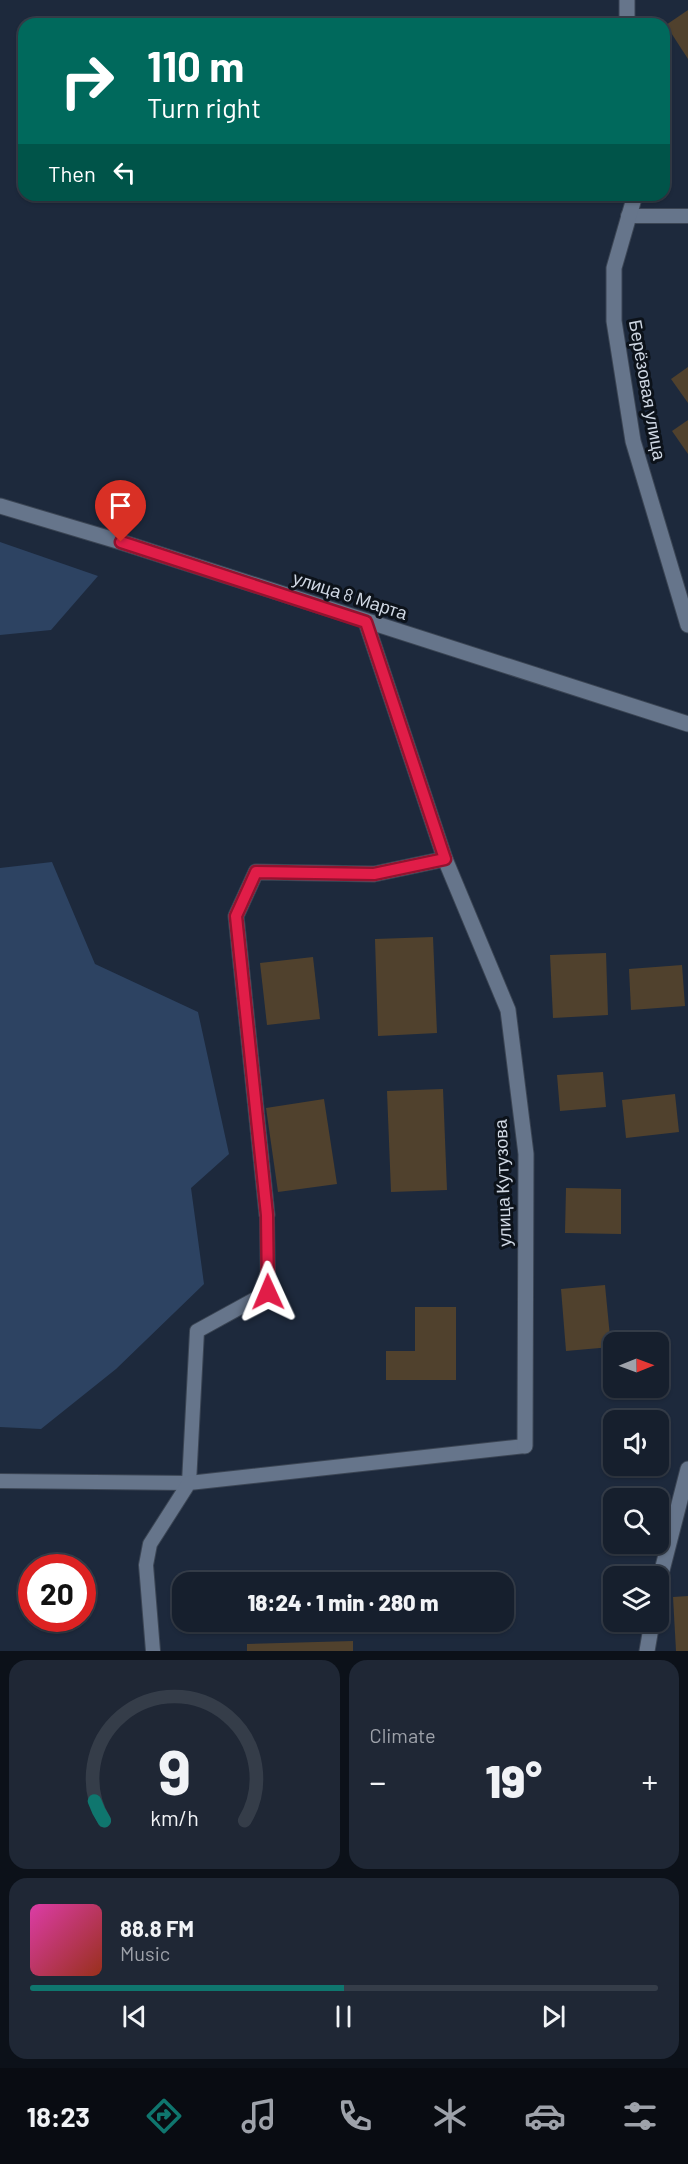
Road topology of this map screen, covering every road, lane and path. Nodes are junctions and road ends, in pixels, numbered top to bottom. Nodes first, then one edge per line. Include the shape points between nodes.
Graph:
1 (627, 0) edge
2 (627, 18) edge
3 (632, 201) edge
4 (628, 216) junction
5 (688, 216) edge
6 (0, 506) edge
7 (366, 622) junction
8 (688, 625) edge
9 (688, 724) edge
10 (445, 859) junction
11 (267, 1215) joint
12 (525, 1446) joint
13 (688, 1469) edge
14 (0, 1481) edge
15 (189, 1483) junction
16 (663, 1566) edge
17 (650, 1632) edge
18 (153, 1651) edge
19 (647, 1651) edge

1 - 2 street
3 - 4 street, Берёзовая улица
4 - 5 lane
4 - 8 street, Берёзовая улица via 614,268 614,321 633,441
6 - 7 street, улица 8 Марта
7 - 9 street, улица 8 Марта
7 - 10 street, улица Кутузова
10 - 11 street via 374,874 256,872 236,916
10 - 12 street, улица Кутузова via 508,1010 526,1154
11 - 15 lane via 268,1292 197,1331
12 - 15 lane
13 - 16 street
14 - 15 lane
15 - 18 lane via 150,1544 146,1565
17 - 19 street

